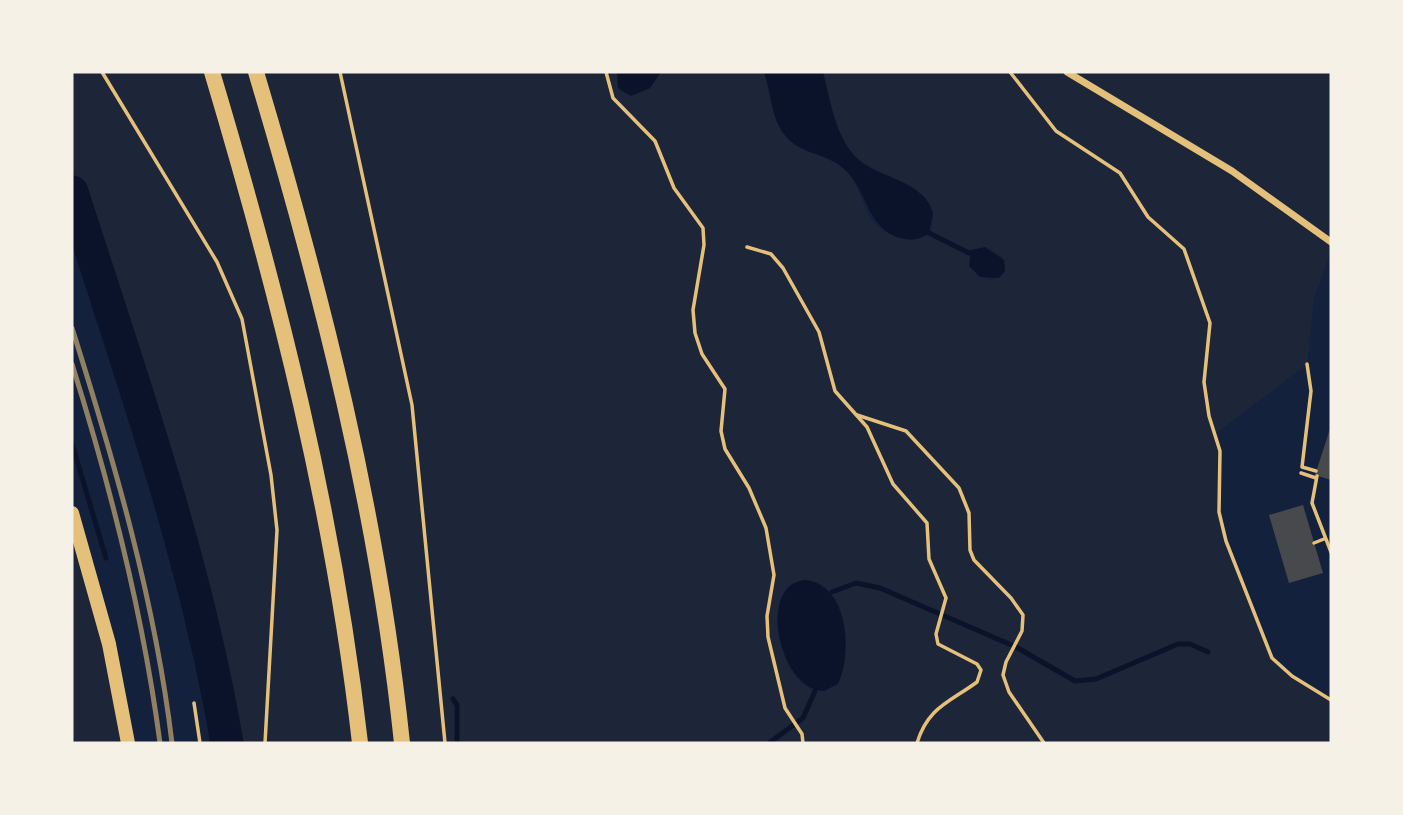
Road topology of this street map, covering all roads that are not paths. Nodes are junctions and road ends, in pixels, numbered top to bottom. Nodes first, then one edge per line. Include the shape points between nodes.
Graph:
1 (212, 72) edge
2 (256, 72) edge
3 (1067, 72) edge
4 (1331, 242) edge
5 (72, 513) edge
6 (128, 743) edge
7 (360, 743) edge
8 (402, 743) edge

1 - 7 highway via 278,300 310,435 341,597
2 - 8 highway via 318,289 354,439 382,591
3 - 4 street via 1232,171
5 - 6 main road via 106,632

